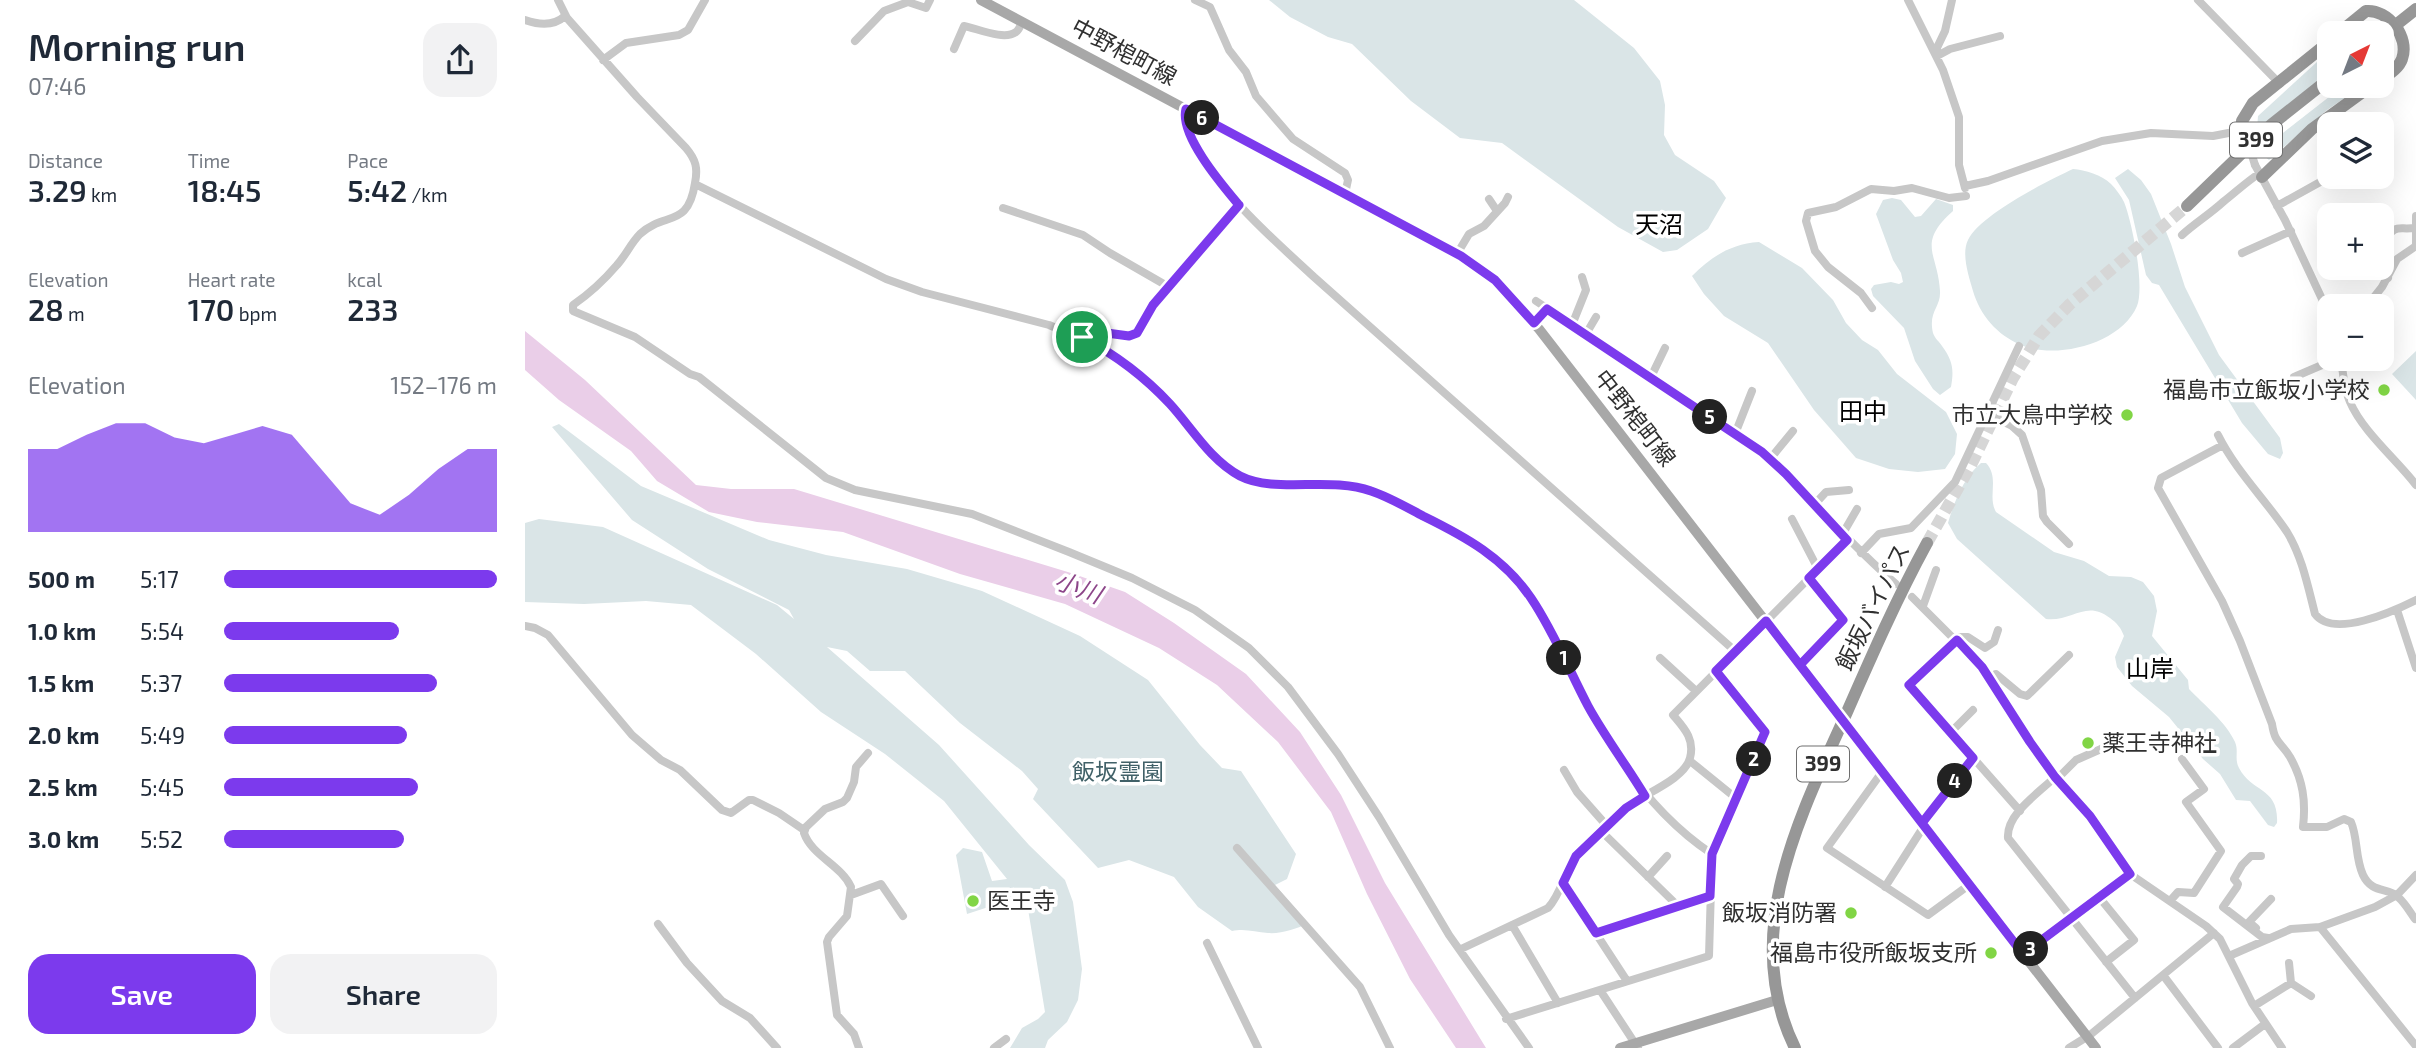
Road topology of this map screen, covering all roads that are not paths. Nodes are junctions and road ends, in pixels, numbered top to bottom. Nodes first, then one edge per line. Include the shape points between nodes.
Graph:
1 (558, 0) edge
2 (705, 0) edge
3 (930, 0) edge
4 (981, 0) edge
5 (1195, 0) edge
6 (1908, 0) edge
7 (1952, 0) edge
8 (2198, 0) edge
9 (2416, 9) edge
10 (565, 16) junction
11 (525, 20) edge
12 (2352, 21) edge
13 (1023, 22) junction
14 (2400, 22) junction
15 (2394, 27) edge
16 (2000, 36) dead end
17 (855, 41) dead end
18 (954, 49) dead end
19 (2317, 52) edge
20 (1936, 54) junction
21 (603, 60) junction
22 (2394, 70) edge
23 (2280, 84) junction
24 (2317, 89) edge
25 (2355, 98) edge
26 (1186, 109) junction
27 (2243, 130) junction
28 (2259, 172) junction
29 (695, 184) junction
30 (2317, 184) edge
31 (1965, 186) junction
32 (1345, 194) junction
33 (1508, 197) dead end
34 (1489, 199) dead end
35 (1239, 205) junction
36 (2187, 206) tunnel mouth
37 (2277, 206) junction
38 (1003, 208) dead end
39 (1497, 211) junction
40 (2416, 216) edge
41 (2416, 228) edge
42 (2394, 229) edge
43 (2291, 231) junction
44 (2182, 234) dead end
45 (2416, 245) edge
46 (2242, 253) dead end
47 (1457, 254) junction
48 (2394, 264) edge
49 (1582, 277) dead end
50 (1169, 286) junction
51 (2320, 294) edge
52 (1535, 301) dead end
53 (1872, 308) dead end
54 (1547, 309) junction
55 (1595, 317) dead end
56 (1534, 323) junction
57 (1572, 325) junction
58 (1586, 334) junction
59 (1082, 337) junction
60 (2019, 346) dead end
61 (1068, 348) dead end
62 (1665, 348) dead end
63 (2317, 368) edge
64 (2342, 371) edge
65 (1650, 377) junction
66 (2294, 377) dead end
67 (1752, 391) dead end
68 (1988, 414) junction
69 (1793, 431) dead end
70 (1735, 434) junction
71 (2218, 436) dead end
72 (2223, 445) junction
73 (1770, 459) junction
74 (2416, 485) edge
75 (1849, 490) dead end
76 (1814, 505) junction
77 (1857, 509) dead end
78 (1792, 519) dead end
79 (1845, 538) junction
80 (1927, 543) tunnel mouth
81 (2069, 544) dead end
82 (1861, 553) junction
83 (1818, 569) junction
84 (1936, 570) dead end
85 (1809, 578) junction
86 (1896, 584) dead end
87 (1912, 597) dead end
88 (2416, 600) edge
89 (1923, 606) junction
90 (2397, 610) junction
91 (1766, 621) junction
92 (525, 626) edge
93 (1998, 630) dead end
94 (1957, 640) junction
95 (1735, 651) junction
96 (2069, 655) dead end
97 (1660, 657) dead end
98 (1800, 665) junction
99 (2416, 668) edge
100 (1716, 671) junction
101 (1989, 677) junction
102 (1696, 691) junction
103 (1973, 710) dead end
104 (1843, 721) junction
105 (1951, 732) junction
106 (2113, 740) dead end
107 (868, 753) dead end
108 (1973, 758) junction
109 (2182, 759) dead end
110 (1690, 761) junction
111 (1564, 770) dead end
112 (1882, 772) junction
113 (2056, 778) junction
114 (1645, 796) junction
115 (1737, 799) junction
116 (2020, 811) junction
117 (1923, 825) junction
118 (1604, 829) junction
119 (804, 830) junction
120 (1237, 848) dead end
121 (1712, 854) junction
122 (1667, 856) dead end
123 (2261, 856) dead end
124 (2130, 874) junction
125 (2416, 875) edge
126 (1648, 877) junction
127 (1563, 883) junction
128 (1969, 884) junction
129 (1885, 887) junction
130 (851, 895) junction
131 (2397, 895) junction
132 (1710, 896) junction
133 (2099, 897) junction
134 (2271, 898) dead end
135 (2170, 901) junction
136 (1678, 906) junction
137 (903, 916) dead end
138 (2070, 919) junction
139 (2415, 919) edge
140 (658, 924) dead end
141 (1512, 925) junction
142 (2321, 927) junction
143 (1596, 933) junction
144 (2214, 933) junction
145 (2269, 939) junction
146 (1207, 943) dead end
147 (1461, 949) junction
148 (2023, 954) junction
149 (2229, 956) junction
150 (2106, 962) junction
151 (2289, 963) dead end
152 (2163, 975) junction
153 (1627, 981) junction
154 (2291, 983) junction
155 (1600, 990) junction
156 (2311, 996) dead end
157 (2135, 998) junction
158 (1777, 1000) junction
159 (1558, 1003) junction
160 (2254, 1006) junction
161 (1506, 1019) junction
162 (2265, 1024) junction
163 (2087, 1037) junction
164 (1006, 1039) dead end
165 (1637, 1046) edge
166 (2416, 1046) edge
167 (777, 1048) edge
168 (859, 1048) edge
169 (994, 1048) edge
170 (1258, 1048) edge
171 (1390, 1048) edge
172 (1529, 1048) edge
173 (1621, 1048) edge
174 (1795, 1048) edge
175 (2070, 1048) edge
176 (2096, 1048) edge
177 (2218, 1048) edge
178 (2233, 1048) edge
179 (2281, 1048) edge

1 - 10 street
2 - 21 street via 688,30 626,43
3 - 17 street via 926,8 908,2 884,11
4 - 13 main road, 中野梍町線
5 - 32 street via 1210,7 1256,96 1293,139 1345,173
6 - 20 street
7 - 20 street
8 - 23 street
9 - 14 highway
10 - 11 street via 557,23
10 - 21 street
12 - 14 highway via 2369,10
13 - 18 street via 1007,35 964,26
13 - 26 main road, 中野梍町線
14 - 15 highway
14 - 22 highway via 2403,58
16 - 20 street
19 - 23 highway
20 - 31 street via 1959,117 1959,165
21 - 29 street via 693,156
23 - 27 highway via 2253,103 2242,121
24 - 36 highway, 399 via 2271,125
25 - 28 highway
26 - 32 main road, 中野梍町線
26 - 35 street via 1185,122 1210,172
27 - 28 street, bridge
27 - 31 street via 2213,136 2151,133 2102,141
28 - 37 street
28 - 44 street
29 - 59 street via 886,279
29 - 147 street via 684,212 643,232 618,264 573,305 573,312 635,337 699,377 826,478 855,490 972,514 1132,578 1222,628 1269,666 1317,725
30 - 37 street
31 - 53 street via 1966,197 1949,198 1907,188 1871,190 1836,207 1808,213 1815,251
32 - 47 main road, 中野梍町線
33 - 39 street
34 - 39 street
35 - 50 street
35 - 95 street
37 - 43 street
38 - 50 street via 1088,237
39 - 47 street via 1469,234
40 - 41 street
41 - 42 street
41 - 45 street
43 - 46 street
43 - 51 street
45 - 48 street
47 - 56 main road, 中野梍町線 via 1495,280
49 - 57 street via 1586,290
50 - 59 street via 1134,335 1092,331
52 - 54 street
54 - 56 street
54 - 57 street
55 - 58 street
56 - 91 main road, 中野梍町線
57 - 58 street
58 - 65 street
59 - 61 street
59 - 114 street via 1136,371 1219,461 1241,477 1364,488 1454,530 1493,556 1531,599 1590,709
60 - 68 street
62 - 65 street
63 - 66 street
64 - 74 street via 2358,416
65 - 70 street
67 - 70 street
68 - 81 street via 2022,435 2041,490 2043,516
68 - 82 street via 1955,482 1911,528 1879,534
69 - 73 street
70 - 73 street
71 - 72 street
72 - 90 street via 2296,549 2319,619 2344,624
72 - 131 street via 2161,478 2158,488 2241,641 2274,738 2288,754 2305,792 2303,827 2327,827 2344,819 2351,822 2368,884
73 - 76 street
75 - 76 street via 1826,492
76 - 79 street
77 - 79 street
78 - 83 street
79 - 82 street
79 - 83 street
80 - 104 highway, 飯坂バイパス / 399
82 - 86 street
83 - 85 street
84 - 89 street
85 - 91 street
85 - 98 street via 1843,620
87 - 89 street
88 - 90 street
89 - 94 street
90 - 99 street
91 - 95 street
91 - 98 main road, 中野梍町線
92 - 119 street via 548,635 632,735 680,770 722,810 731,813 753,800
93 - 94 street via 1985,648 1963,636
94 - 101 street
94 - 105 street via 1909,685
95 - 100 street
96 - 101 street via 2027,696 1996,674
97 - 102 street
98 - 104 main road, 中野梍町線
100 - 102 street
100 - 115 street via 1765,732
101 - 113 street
102 - 110 street via 1673,715 1688,732
103 - 105 street
104 - 112 main road, 中野梍町線
104 - 158 highway, 飯坂バイパス / 399 via 1794,830 1781,874 1773,931
105 - 108 street
106 - 113 street
107 - 119 street via 856,767 847,798 825,809
108 - 116 street
108 - 117 street
109 - 135 street via 2204,789 2186,802 2221,851 2194,893 2178,892
110 - 114 street
110 - 115 street
111 - 118 street
112 - 117 main road, 中野梍町線
112 - 129 street via 1826,848
113 - 116 street
113 - 124 street via 2090,816
114 - 118 street
114 - 121 street
115 - 121 street
116 - 138 street via 2008,826 2008,838
117 - 128 main road, 中野梍町線
117 - 129 street
118 - 126 street
118 - 127 street via 1576,856
119 - 130 street via 808,842 848,880
120 - 171 street via 1360,987
121 - 132 street
122 - 126 street
123 - 145 street via 2251,856 2242,865 2234,879 2237,887 2223,907
124 - 133 street
124 - 135 street
125 - 131 street
126 - 136 street
127 - 141 street via 1548,908
127 - 143 street
128 - 129 street via 1928,915
128 - 148 main road, 中野梍町線
130 - 137 street via 881,884
130 - 168 street via 847,916 827,942 837,1015 854,1034
131 - 139 street
131 - 142 street
132 - 136 street
132 - 153 street via 1709,956
133 - 138 street
133 - 150 street via 2134,940
134 - 145 street via 2249,922
135 - 144 street
136 - 143 street
138 - 148 street
138 - 150 street
140 - 167 street via 722,1002 750,1018
141 - 147 street
141 - 159 street
142 - 145 street via 2298,927
142 - 166 street
143 - 153 street
144 - 149 street
144 - 152 street
145 - 149 street
146 - 170 street
147 - 161 street
148 - 163 main road, 中野梍町線
149 - 160 street
150 - 157 street
151 - 154 street
152 - 157 street
152 - 177 street
153 - 155 street
154 - 156 street
154 - 160 street
155 - 159 street
155 - 165 street
157 - 163 street
158 - 165 main road
158 - 174 highway, 飯坂バイパス / 399
159 - 161 street
160 - 162 street
161 - 172 street
162 - 178 street
162 - 179 street
163 - 175 street
163 - 176 main road, 中野梍町線
164 - 169 street
165 - 173 main road

